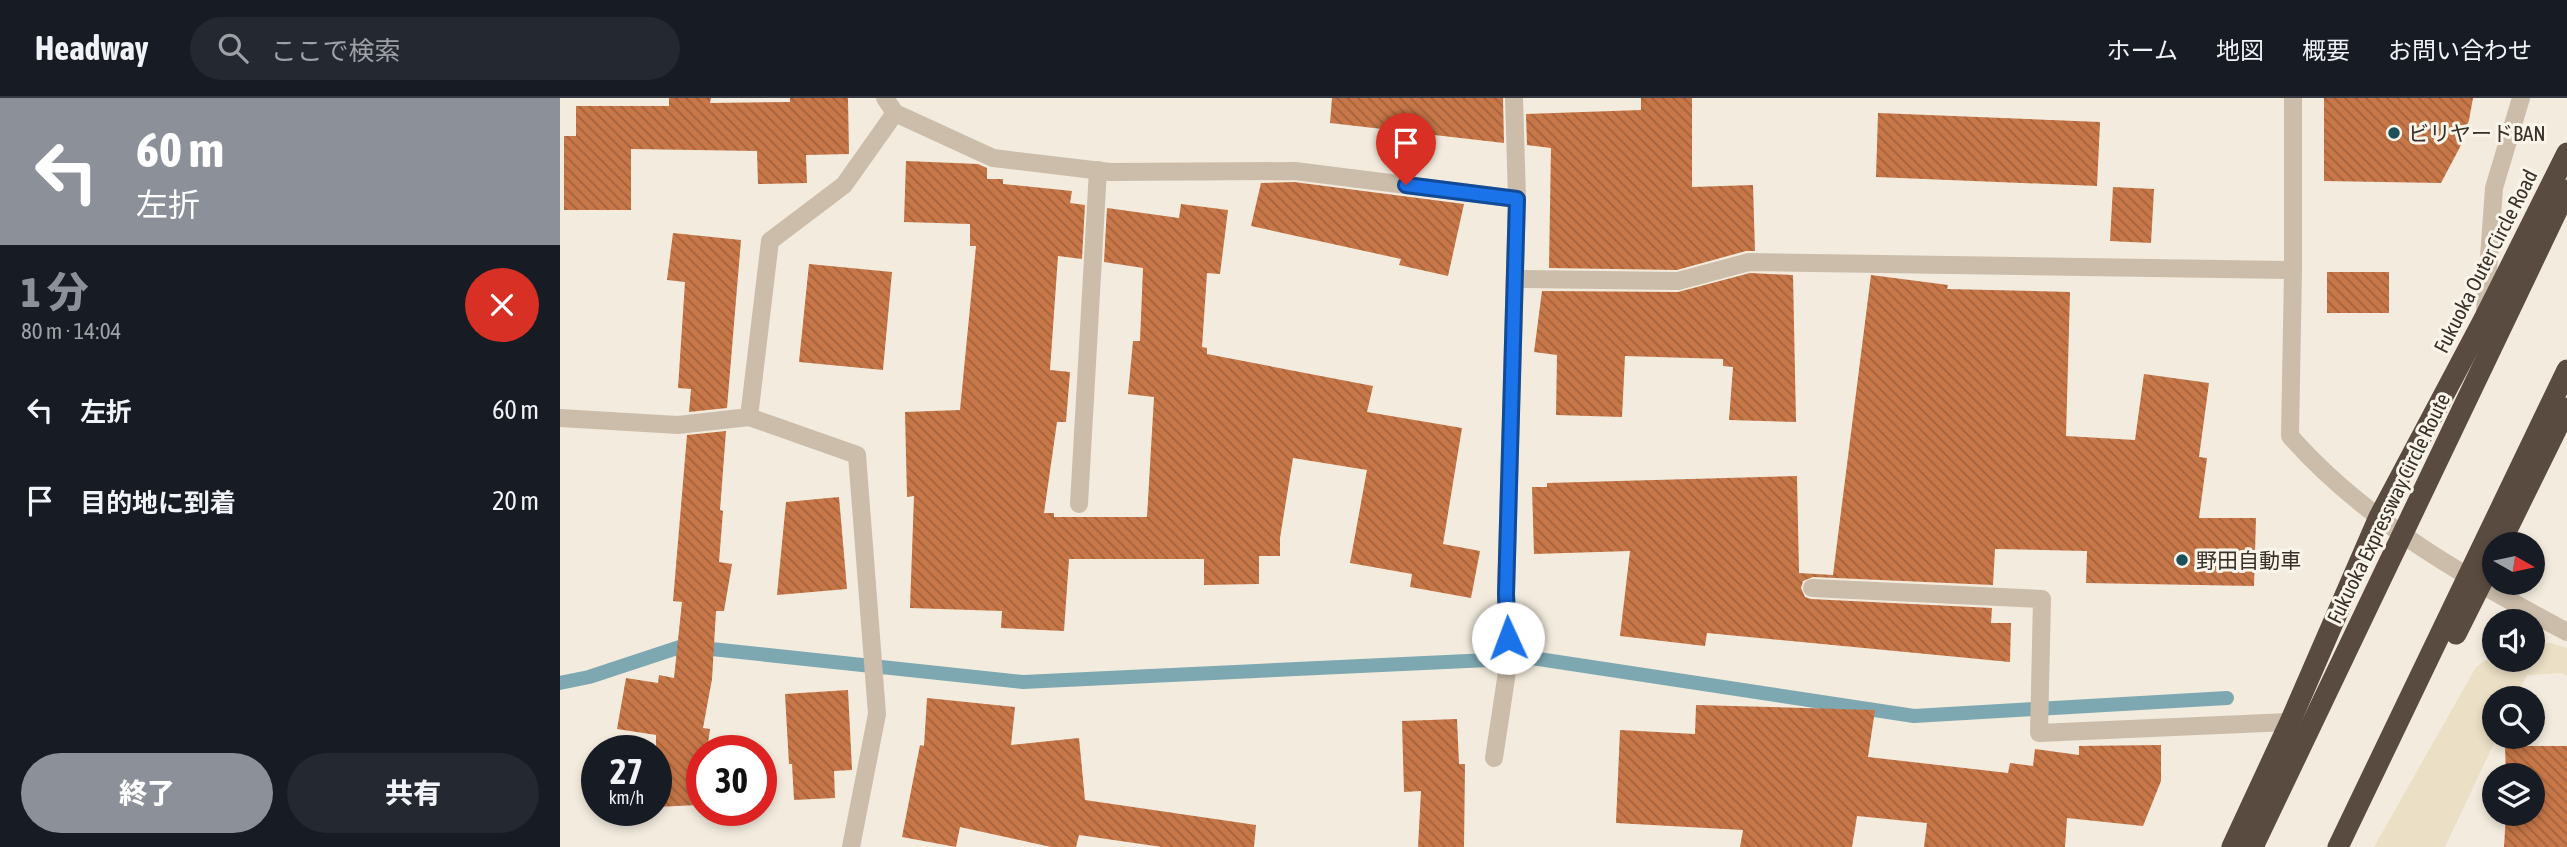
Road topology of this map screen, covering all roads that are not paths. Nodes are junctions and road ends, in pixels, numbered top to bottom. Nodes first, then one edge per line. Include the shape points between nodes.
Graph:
1 (1514, 98) edge
2 (2293, 98) edge
3 (2521, 98) edge
4 (890, 106) edge
5 (2567, 153) edge
6 (1098, 170) junction
7 (2567, 190) edge
8 (1517, 199) junction
9 (2293, 270) junction
10 (1515, 279) junction
11 (2484, 319) junction
12 (2567, 370) edge
13 (2567, 408) edge
14 (749, 417) junction
15 (560, 418) edge
16 (1079, 504) dead end
17 (2379, 517) junction
18 (2506, 532) edge
19 (2482, 581) edge
20 (2480, 585) junction
21 (1812, 589) dead end
22 (2567, 632) edge
23 (2290, 722) junction
24 (1493, 758) dead end
25 (852, 847) edge
26 (2232, 847) edge
27 (2253, 847) edge
28 (2338, 847) edge
29 (2351, 847) edge

1 - 8 street
2 - 9 street
3 - 11 street via 2494,188
4 - 6 street via 993,158
4 - 14 street via 844,185 770,242
5 - 11 highway, Fukuoka Outer Circle Road
6 - 8 street via 1295,171
6 - 16 street
7 - 27 highway, Fukuoka Expressway Circle Route
8 - 10 street
9 - 10 street via 1749,262 1678,281
9 - 17 street via 2290,436 2316,466
10 - 24 street via 1507,673
11 - 17 highway, Fukuoka Outer Circle Road
12 - 28 highway
13 - 18 highway
14 - 15 street via 678,425
14 - 25 street via 857,455 877,713
17 - 20 street
17 - 23 highway, Fukuoka Outer Circle Road
19 - 20 highway
20 - 22 street
20 - 29 highway
21 - 23 street via 2042,599 2039,733
23 - 26 highway, Fukuoka Outer Circle Road

